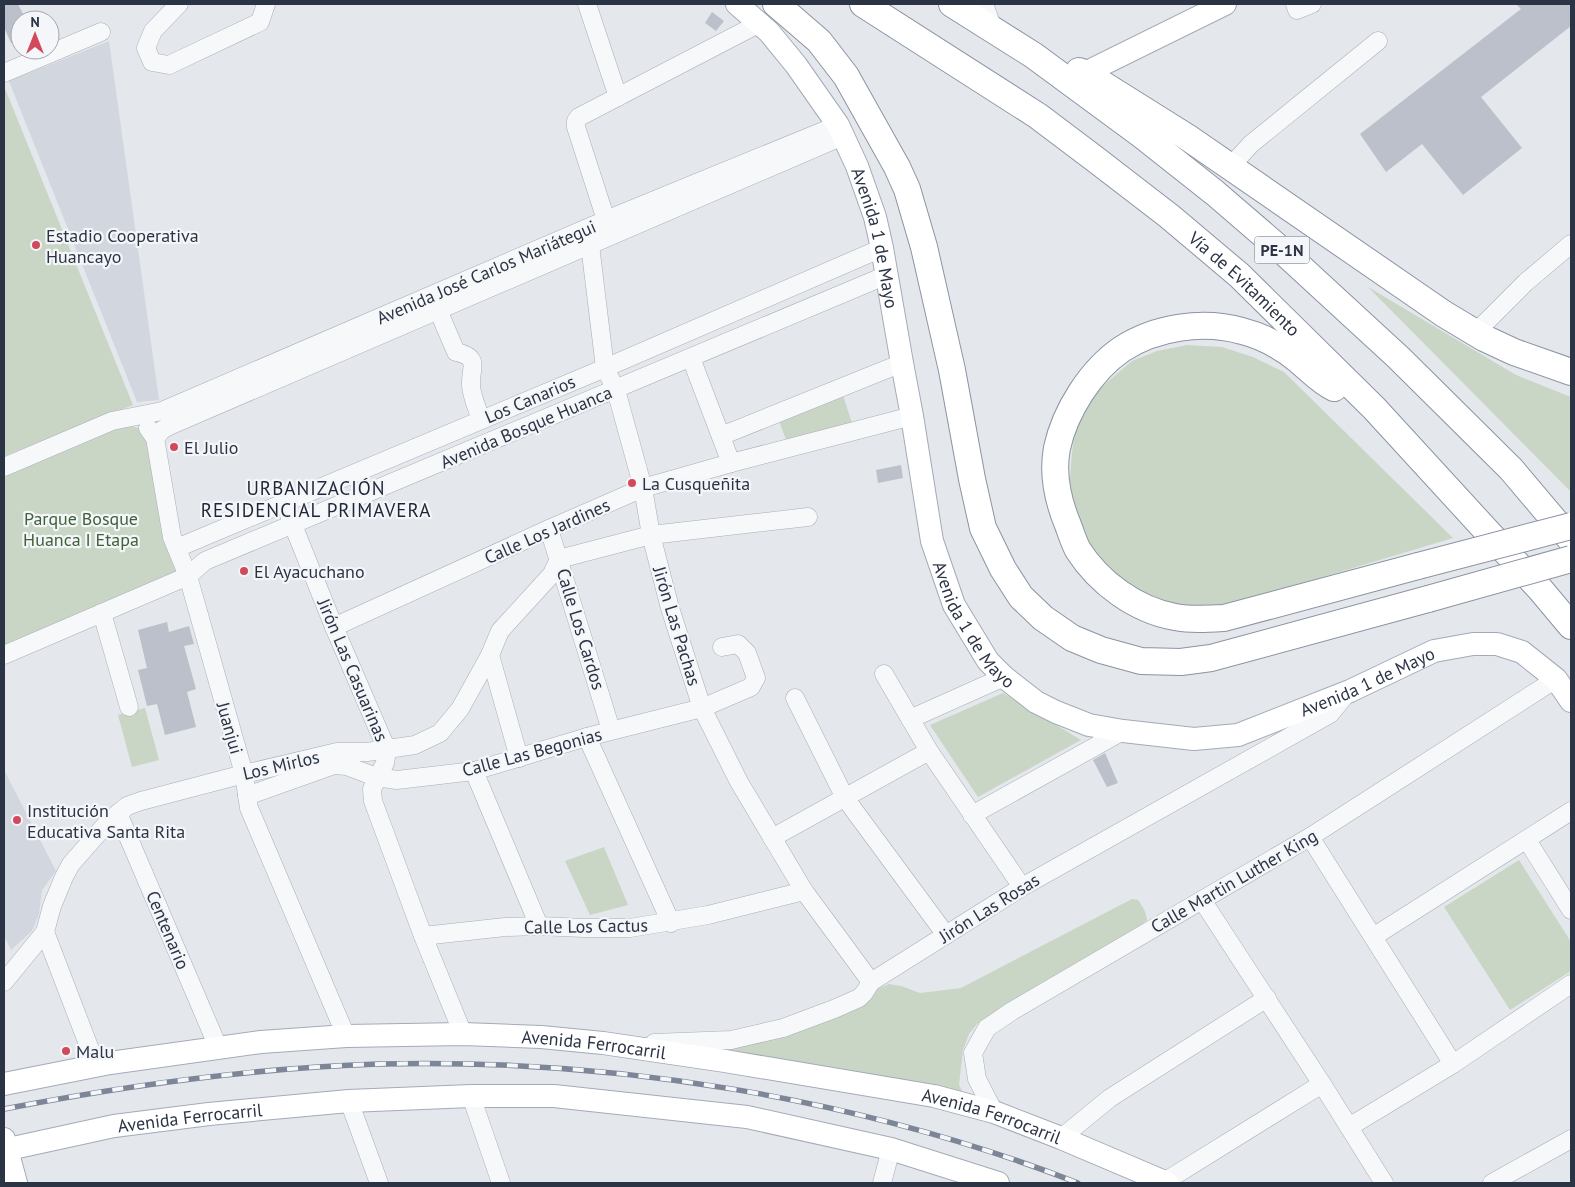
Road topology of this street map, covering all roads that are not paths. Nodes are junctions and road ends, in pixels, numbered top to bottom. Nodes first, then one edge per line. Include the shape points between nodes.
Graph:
1 (179, 4) edge
2 (266, 4) edge
3 (587, 4) edge
4 (737, 4) edge
5 (863, 4) edge
6 (952, 4) edge
7 (984, 4) edge
8 (1225, 4) edge
9 (1295, 4) edge
10 (1312, 4) edge
11 (768, 13) edge
12 (993, 29) junction
13 (101, 32) dead end
14 (1378, 41) dead end
15 (1033, 54) junction
16 (4, 73) edge
17 (1085, 73) junction
18 (618, 97) junction
19 (840, 131) junction
20 (1230, 167) junction
21 (606, 220) junction
22 (588, 237) junction
23 (1571, 244) edge
24 (882, 248) junction
25 (887, 275) junction
26 (438, 310) junction
27 (1475, 332) junction
28 (691, 358) junction
29 (902, 363) junction
30 (605, 368) junction
31 (1571, 372) edge
32 (616, 390) junction
33 (1374, 408) junction
34 (135, 416) junction
35 (912, 416) junction
36 (482, 420) junction
37 (456, 431) junction
38 (721, 436) junction
39 (155, 438) junction
40 (464, 453) junction
41 (731, 462) junction
42 (4, 467) edge
43 (644, 488) junction
44 (284, 503) junction
45 (808, 517) dead end
46 (293, 524) junction
47 (1571, 526) edge
48 (550, 529) junction
49 (651, 535) junction
50 (1571, 540) edge
51 (177, 548) junction
52 (1571, 558) edge
53 (560, 559) junction
54 (188, 576) junction
55 (102, 613) junction
56 (1571, 626) edge
57 (334, 627) junction
58 (722, 646) dead end
59 (4, 655) edge
60 (490, 655) junction
61 (884, 674) dead end
62 (1004, 677) junction
63 (1556, 679) junction
64 (1350, 691) junction
65 (795, 698) dead end
66 (1571, 701) edge
67 (129, 708) dead end
68 (702, 708) junction
69 (910, 719) junction
70 (611, 730) junction
71 (1123, 731) junction
72 (587, 737) junction
73 (387, 750) junction
74 (929, 751) junction
75 (519, 758) junction
76 (474, 771) junction
77 (244, 774) junction
78 (376, 777) junction
79 (247, 796) junction
80 (844, 798) junction
81 (1571, 811) edge
82 (118, 813) junction
83 (972, 815) junction
84 (1310, 837) junction
85 (772, 838) junction
86 (1527, 840) junction
87 (1022, 887) junction
88 (804, 892) junction
89 (1202, 900) junction
90 (1571, 910) edge
91 (671, 923) junction
92 (538, 926) junction
93 (45, 932) junction
94 (946, 935) junction
95 (424, 936) junction
96 (1373, 937) junction
97 (4, 982) edge
98 (871, 982) junction
99 (1571, 984) edge
100 (1268, 998) junction
101 (462, 1034) junction
102 (346, 1036) junction
103 (603, 1043) junction
104 (218, 1047) junction
105 (1454, 1064) junction
106 (96, 1065) junction
107 (4, 1084) edge
108 (1322, 1084) junction
109 (471, 1096) junction
110 (349, 1101) junction
111 (994, 1112) junction
112 (1349, 1127) junction
113 (1061, 1138) junction
114 (1571, 1139) edge
115 (5, 1146) edge
116 (891, 1149) junction
117 (16, 1183) edge
118 (379, 1183) edge
119 (501, 1183) edge
120 (882, 1183) edge
121 (998, 1183) edge
122 (1166, 1183) edge
123 (1384, 1183) edge
124 (1492, 1183) edge

1 - 2 street via 153,31 146,48 152,62 169,65 260,22
3 - 18 street
4 - 11 main road, Avenida 1 de Mayo
5 - 33 highway, Vía de Evitamiento / PE-1N via 1038,116 1169,216 1239,274
6 - 12 highway, PE-1N
7 - 12 street
8 - 17 main road
9 - 10 street via 1297,10
11 - 18 street
11 - 19 main road, Avenida 1 de Mayo via 796,65
11 - 52 highway, bridge via 819,41 846,76 897,166 924,247 983,528 1021,597 1043,618 1072,638 1142,661 1181,662 1211,658
12 - 15 highway, PE-1N
13 - 16 street
14 - 20 street via 1251,144
15 - 17 highway
15 - 50 highway, PE-1N via 1208,187 1287,255 1399,358 1511,469
17 - 20 highway
18 - 21 street via 576,121
19 - 21 street, Avenida José Carlos Mariátegui
19 - 22 street, Avenida José Carlos Mariátegui
19 - 24 main road, Avenida 1 de Mayo via 868,194
20 - 27 highway
21 - 22 street, Avenida José Carlos Mariátegui
22 - 26 street, Avenida José Carlos Mariátegui
22 - 30 street, Jirón Las Pachas
22 - 34 street, Avenida José Carlos Mariátegui via 162,411
23 - 27 street
24 - 25 main road, Avenida 1 de Mayo
24 - 30 street, Los Canarios
25 - 28 street, Avenida Bosque Huanca
25 - 29 main road, Avenida 1 de Mayo
26 - 36 street via 456,352 470,358 474,365 471,386
26 - 39 street, Avenida José Carlos Mariátegui via 169,426
27 - 31 highway via 1514,352
28 - 32 street, Avenida Bosque Huanca
28 - 38 street
29 - 35 main road, Avenida 1 de Mayo
29 - 38 street
30 - 32 street, Jirón Las Pachas
30 - 36 street, Los Canarios
32 - 40 street, Avenida Bosque Huanca
32 - 43 street, Jirón Las Pachas
33 - 47 highway, bridge via 1330,386 1296,358 1264,338 1215,326 1165,330 1121,349 1101,366 1072,406 1057,450 1056,483 1062,509 1078,549 1100,577 1118,592 1145,608 1197,620 1224,618
33 - 56 highway, Vía de Evitamiento / PE-1N
34 - 39 street
34 - 42 street, Avenida José Carlos Mariátegui via 112,421
35 - 41 street, Calle Los Jardines
35 - 62 main road, Avenida 1 de Mayo via 932,541 954,605 988,661
36 - 37 street, Los Canarios
37 - 40 street
37 - 44 street, Los Canarios
38 - 41 street
39 - 51 street, Juanjui via 168,517
40 - 46 street, Avenida Bosque Huanca
41 - 43 street, Calle Los Jardines
43 - 48 street, Calle Los Jardines
43 - 49 street, Jirón Las Pachas
44 - 46 street, Jirón Las Casuarinas
44 - 51 street, Los Canarios
45 - 49 street
46 - 54 street, Avenida Bosque Huanca via 205,561
46 - 57 street, Jirón Las Casuarinas
48 - 53 street, Calle Los Cardos
48 - 57 street, Calle Los Jardines
49 - 53 street
49 - 68 street, Jirón Las Pachas
51 - 54 street, Juanjui
53 - 60 street, Los Mirlos via 552,574 500,630
53 - 70 street, Calle Los Cardos
54 - 55 street, Avenida Bosque Huanca
54 - 77 street, Juanjui
55 - 59 street, Avenida Bosque Huanca
55 - 67 street
57 - 73 street, Jirón Las Casuarinas
58 - 68 street, Calle Las Begonias via 738,644 747,653 756,678 751,686
60 - 73 street, Los Mirlos via 460,709 440,733 416,745
60 - 75 street
61 - 69 street
62 - 69 street
62 - 71 main road, Avenida 1 de Mayo via 1036,702 1056,712 1089,725
63 - 64 main road, Avenida 1 de Mayo via 1522,652 1497,644 1473,644 1434,651
63 - 66 main road, Avenida 1 de Mayo
63 - 84 street, Calle Martin Luther King
64 - 71 main road, Avenida 1 de Mayo via 1238,735 1194,739
64 - 87 street, Jirón Las Rosas via 1330,714
65 - 80 street
68 - 70 street, Calle Las Begonias
68 - 85 street, Jirón Las Pachas via 739,782
69 - 74 street
70 - 72 street, Calle Las Begonias
71 - 83 street
72 - 75 street, Calle Las Begonias
72 - 91 street
73 - 77 street, Los Mirlos via 337,752
73 - 78 street, Jirón Las Casuarinas via 385,763
74 - 80 street
74 - 83 street
75 - 76 street, Calle Las Begonias
76 - 78 street, Calle Las Begonias via 396,780
76 - 92 street
77 - 79 street, Juanjui
77 - 82 street, Los Mirlos via 141,801
78 - 79 street, Calle Las Begonias via 347,766 334,765
78 - 95 street, Jirón Las Casuarinas via 373,801
79 - 102 street, Juanjui via 249,808
80 - 85 street
80 - 94 street
81 - 86 street
82 - 93 street, Los Mirlos via 71,864 52,906
82 - 104 street, Centenario
83 - 87 street
84 - 89 street, Calle Martin Luther King
84 - 96 street
85 - 88 street, Jirón Las Pachas
86 - 90 street
86 - 96 street
87 - 94 street, Jirón Las Rosas
88 - 91 street, Calle Los Cactus
88 - 98 street, Jirón Las Pachas
89 - 100 street
89 - 111 street, Calle Martin Luther King via 987,1028 973,1053 977,1079
91 - 92 street, Calle Los Cactus via 630,928
92 - 95 street, Calle Los Cactus
93 - 97 street, Los Mirlos
93 - 106 street
94 - 98 street, Jirón Las Rosas
95 - 101 street, Jirón Las Casuarinas
96 - 105 street
98 - 103 street, Jirón Las Rosas via 859,998 834,1009 783,1028 731,1040
99 - 105 street
100 - 108 street
100 - 113 street via 1110,1098
101 - 102 main road, Avenida Ferrocarril
101 - 103 main road, Avenida Ferrocarril via 541,1036
102 - 104 main road, Avenida Ferrocarril
103 - 111 main road, Avenida Ferrocarril via 934,1096
104 - 106 main road, Avenida Ferrocarril
105 - 112 street
106 - 107 main road, Avenida Ferrocarril
108 - 112 street
108 - 122 street
109 - 110 main road, Avenida Ferrocarril
109 - 116 main road, Avenida Ferrocarril via 554,1096 747,1117
109 - 119 street
110 - 115 main road, Avenida Ferrocarril via 114,1126
110 - 118 street
111 - 113 main road, Avenida Ferrocarril
112 - 123 street
113 - 122 main road, Avenida Ferrocarril
114 - 124 street
115 - 117 main road
116 - 120 street
116 - 121 main road, Avenida Ferrocarril

